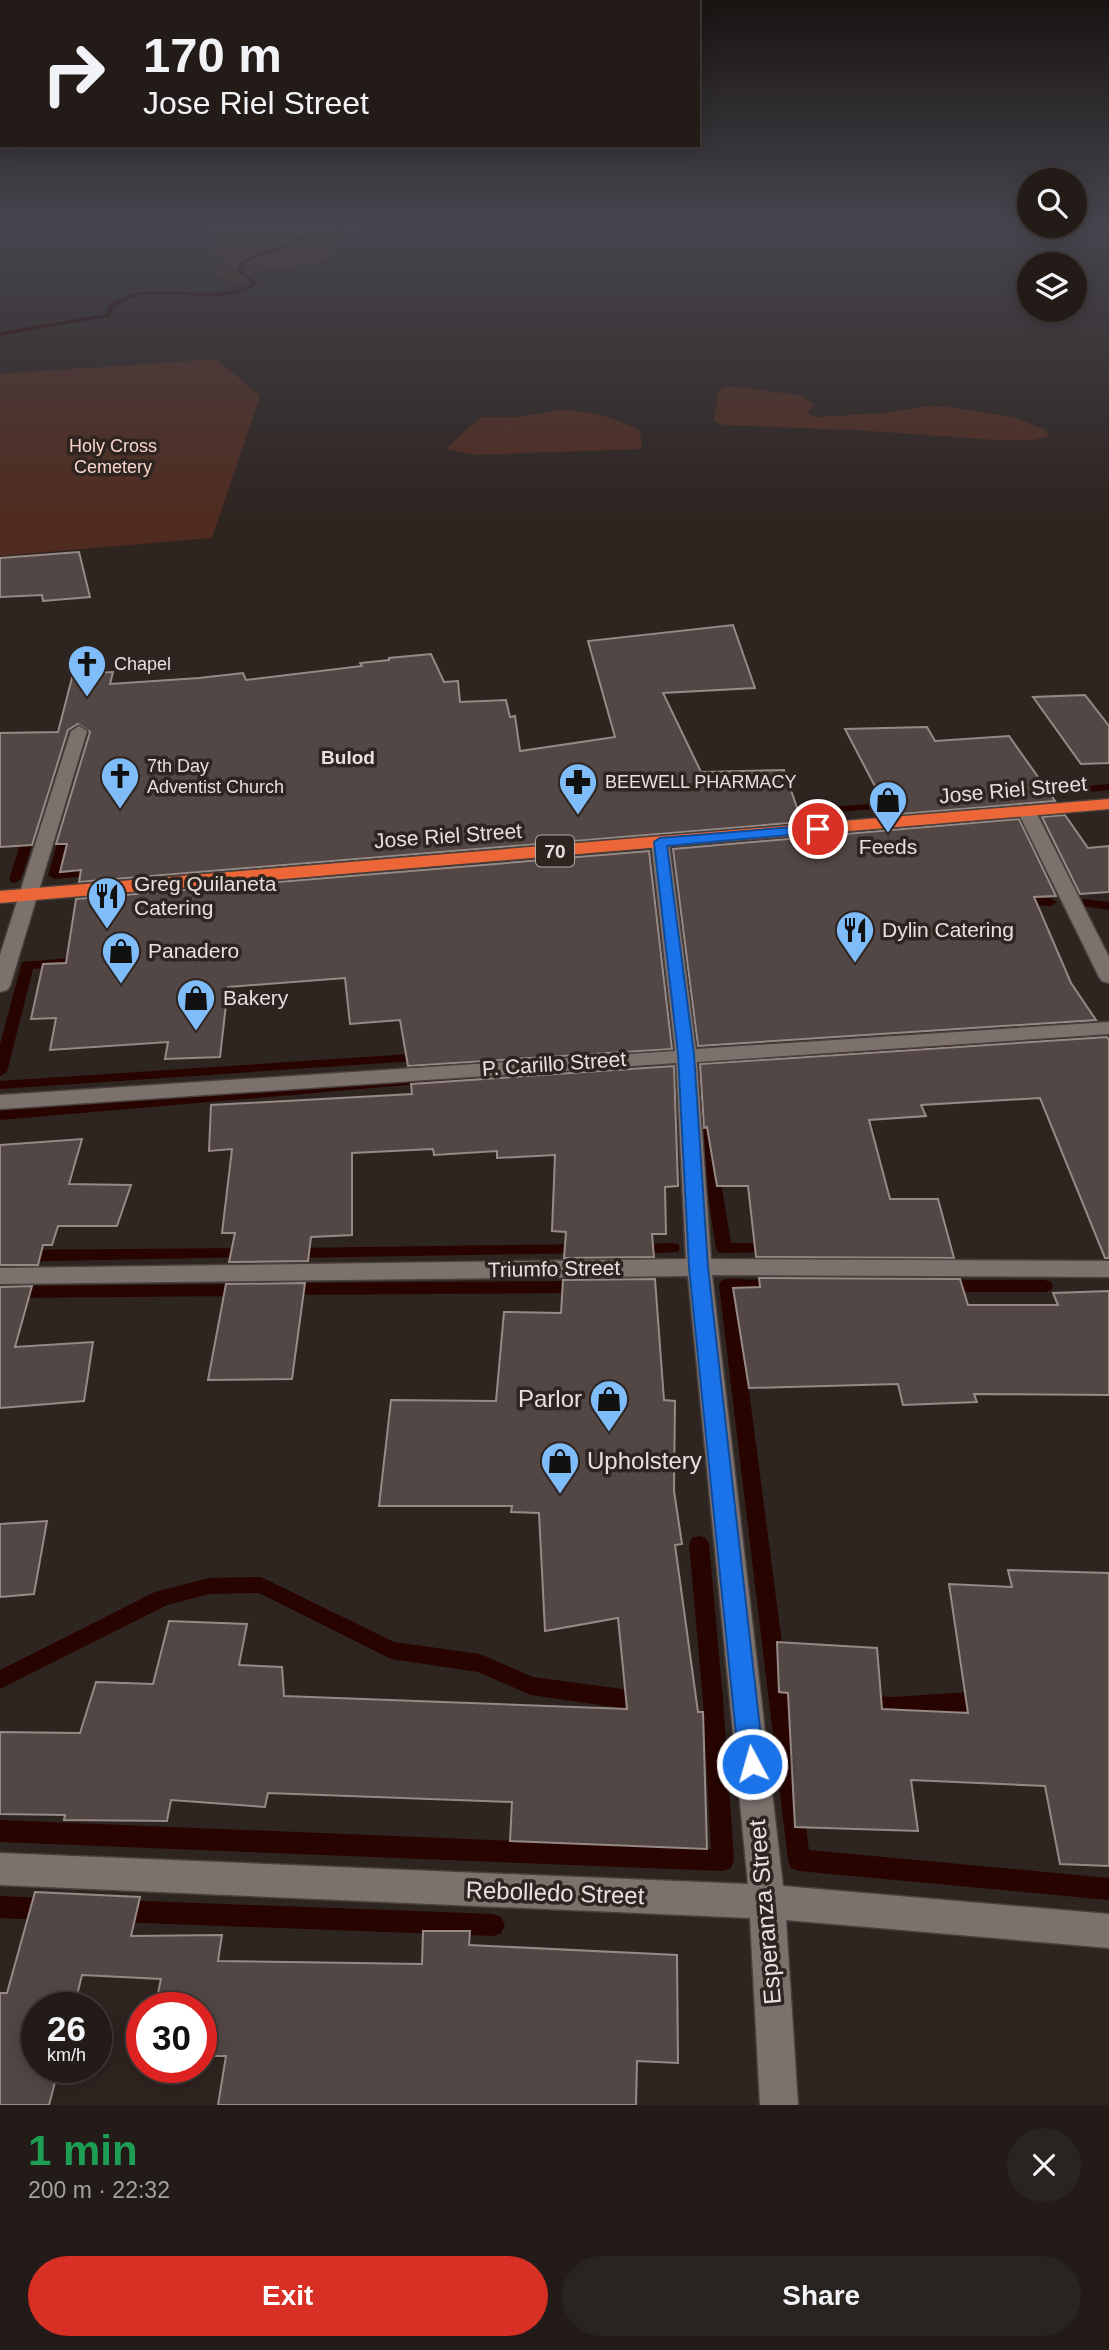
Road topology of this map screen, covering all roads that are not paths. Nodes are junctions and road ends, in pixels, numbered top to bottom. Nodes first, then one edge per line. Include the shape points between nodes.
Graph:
1 (79, 731) dead end
2 (1109, 804) edge
3 (1027, 812) junction
4 (660, 842) junction
5 (29, 895) junction
6 (0, 897) edge
7 (1109, 977) edge
8 (0, 986) edge
9 (1109, 1028) edge
10 (686, 1054) junction
11 (0, 1102) edge
12 (698, 1267) junction
13 (1109, 1269) edge
14 (0, 1276) edge
15 (0, 1869) edge
16 (767, 1902) junction
17 (1109, 1931) edge
18 (779, 2105) edge

1 - 5 street
2 - 3 highway, Jose Riel Street / 70
3 - 4 highway, Jose Riel Street / 70
3 - 7 street
4 - 5 highway, Jose Riel Street / 70
4 - 10 street, Esperanza Street
5 - 6 highway, Jose Riel Street / 70
5 - 8 street
9 - 10 street, P. Carillo Street
10 - 11 street, P. Carillo Street
10 - 12 street, Esperanza Street
12 - 13 street, Triumfo Street
12 - 14 street, Triumfo Street
12 - 16 street, Esperanza Street
15 - 16 street, Rebolledo Street
16 - 17 street, Rebolledo Street
16 - 18 street, Esperanza Street

